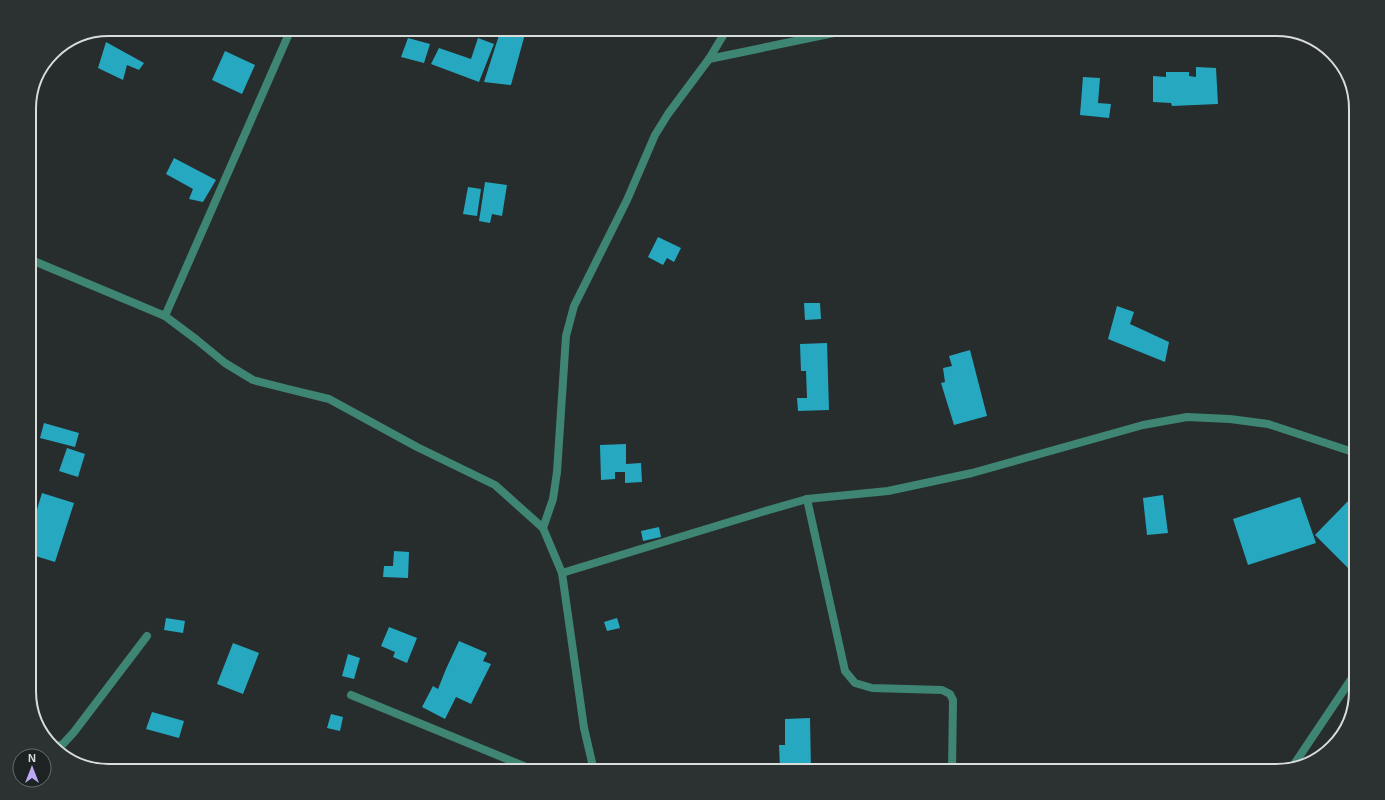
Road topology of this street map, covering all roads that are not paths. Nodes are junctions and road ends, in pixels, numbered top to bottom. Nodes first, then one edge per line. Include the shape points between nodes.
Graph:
1 (288, 36) edge
2 (723, 36) edge
3 (819, 36) edge
4 (709, 59) junction
5 (36, 263) edge
6 (165, 316) junction
7 (1349, 451) edge
8 (807, 499) junction
9 (543, 528) junction
10 (562, 573) junction
11 (147, 636) dead end
12 (1349, 683) edge
13 (351, 695) dead end
14 (60, 745) edge
15 (1297, 761) edge
16 (519, 764) edge
17 (592, 764) edge
18 (952, 764) edge

1 - 6 street
2 - 4 street
3 - 4 street
4 - 9 street via 655,135 597,264 574,306 566,336 557,472 553,499
5 - 6 street
6 - 9 street via 225,364 253,380 329,398 417,447 495,485
7 - 8 street via 1268,424 1187,417 1143,425 972,473 888,491
8 - 10 street
8 - 18 street via 845,671 855,683 872,688 942,690 950,694 953,700
9 - 10 street
10 - 17 street via 584,728
11 - 14 street via 74,732
12 - 15 street
13 - 16 street

